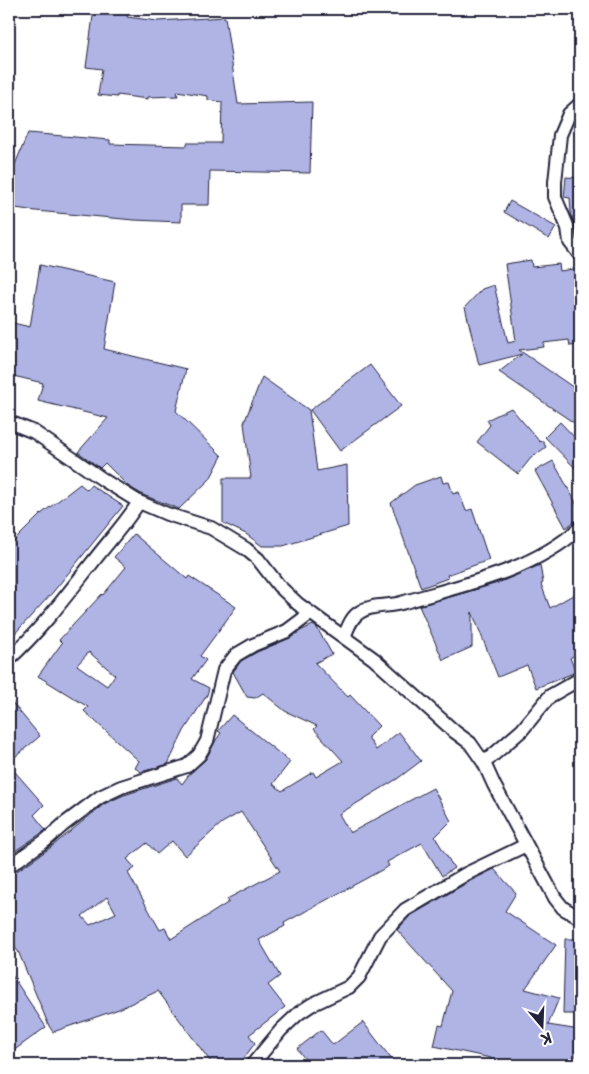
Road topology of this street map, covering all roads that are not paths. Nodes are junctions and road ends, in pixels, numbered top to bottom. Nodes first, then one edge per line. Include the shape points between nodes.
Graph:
1 (580, 104) edge
2 (580, 256) edge
3 (9, 422) edge
4 (139, 502) junction
5 (580, 528) edge
6 (311, 613) junction
7 (344, 637) junction
8 (9, 659) edge
9 (580, 679) edge
10 (484, 763) junction
11 (526, 845) junction
12 (9, 866) edge
13 (580, 918) edge
14 (252, 1065) edge

1 - 2 street via 569,114 560,135 555,197 568,228 570,242
3 - 4 street via 34,432
4 - 6 street via 212,528 246,549 279,586
4 - 8 street via 62,603
5 - 7 street via 567,540 505,572 398,604 359,612
6 - 7 street
6 - 12 street via 287,631 236,655 224,670 207,741 199,755 186,766 134,782 100,797
7 - 10 street via 470,743
9 - 10 street via 550,696 522,730
10 - 11 street
11 - 13 street via 555,898 563,908
11 - 14 street via 466,874 405,910 380,936 359,977 350,987 299,1013

